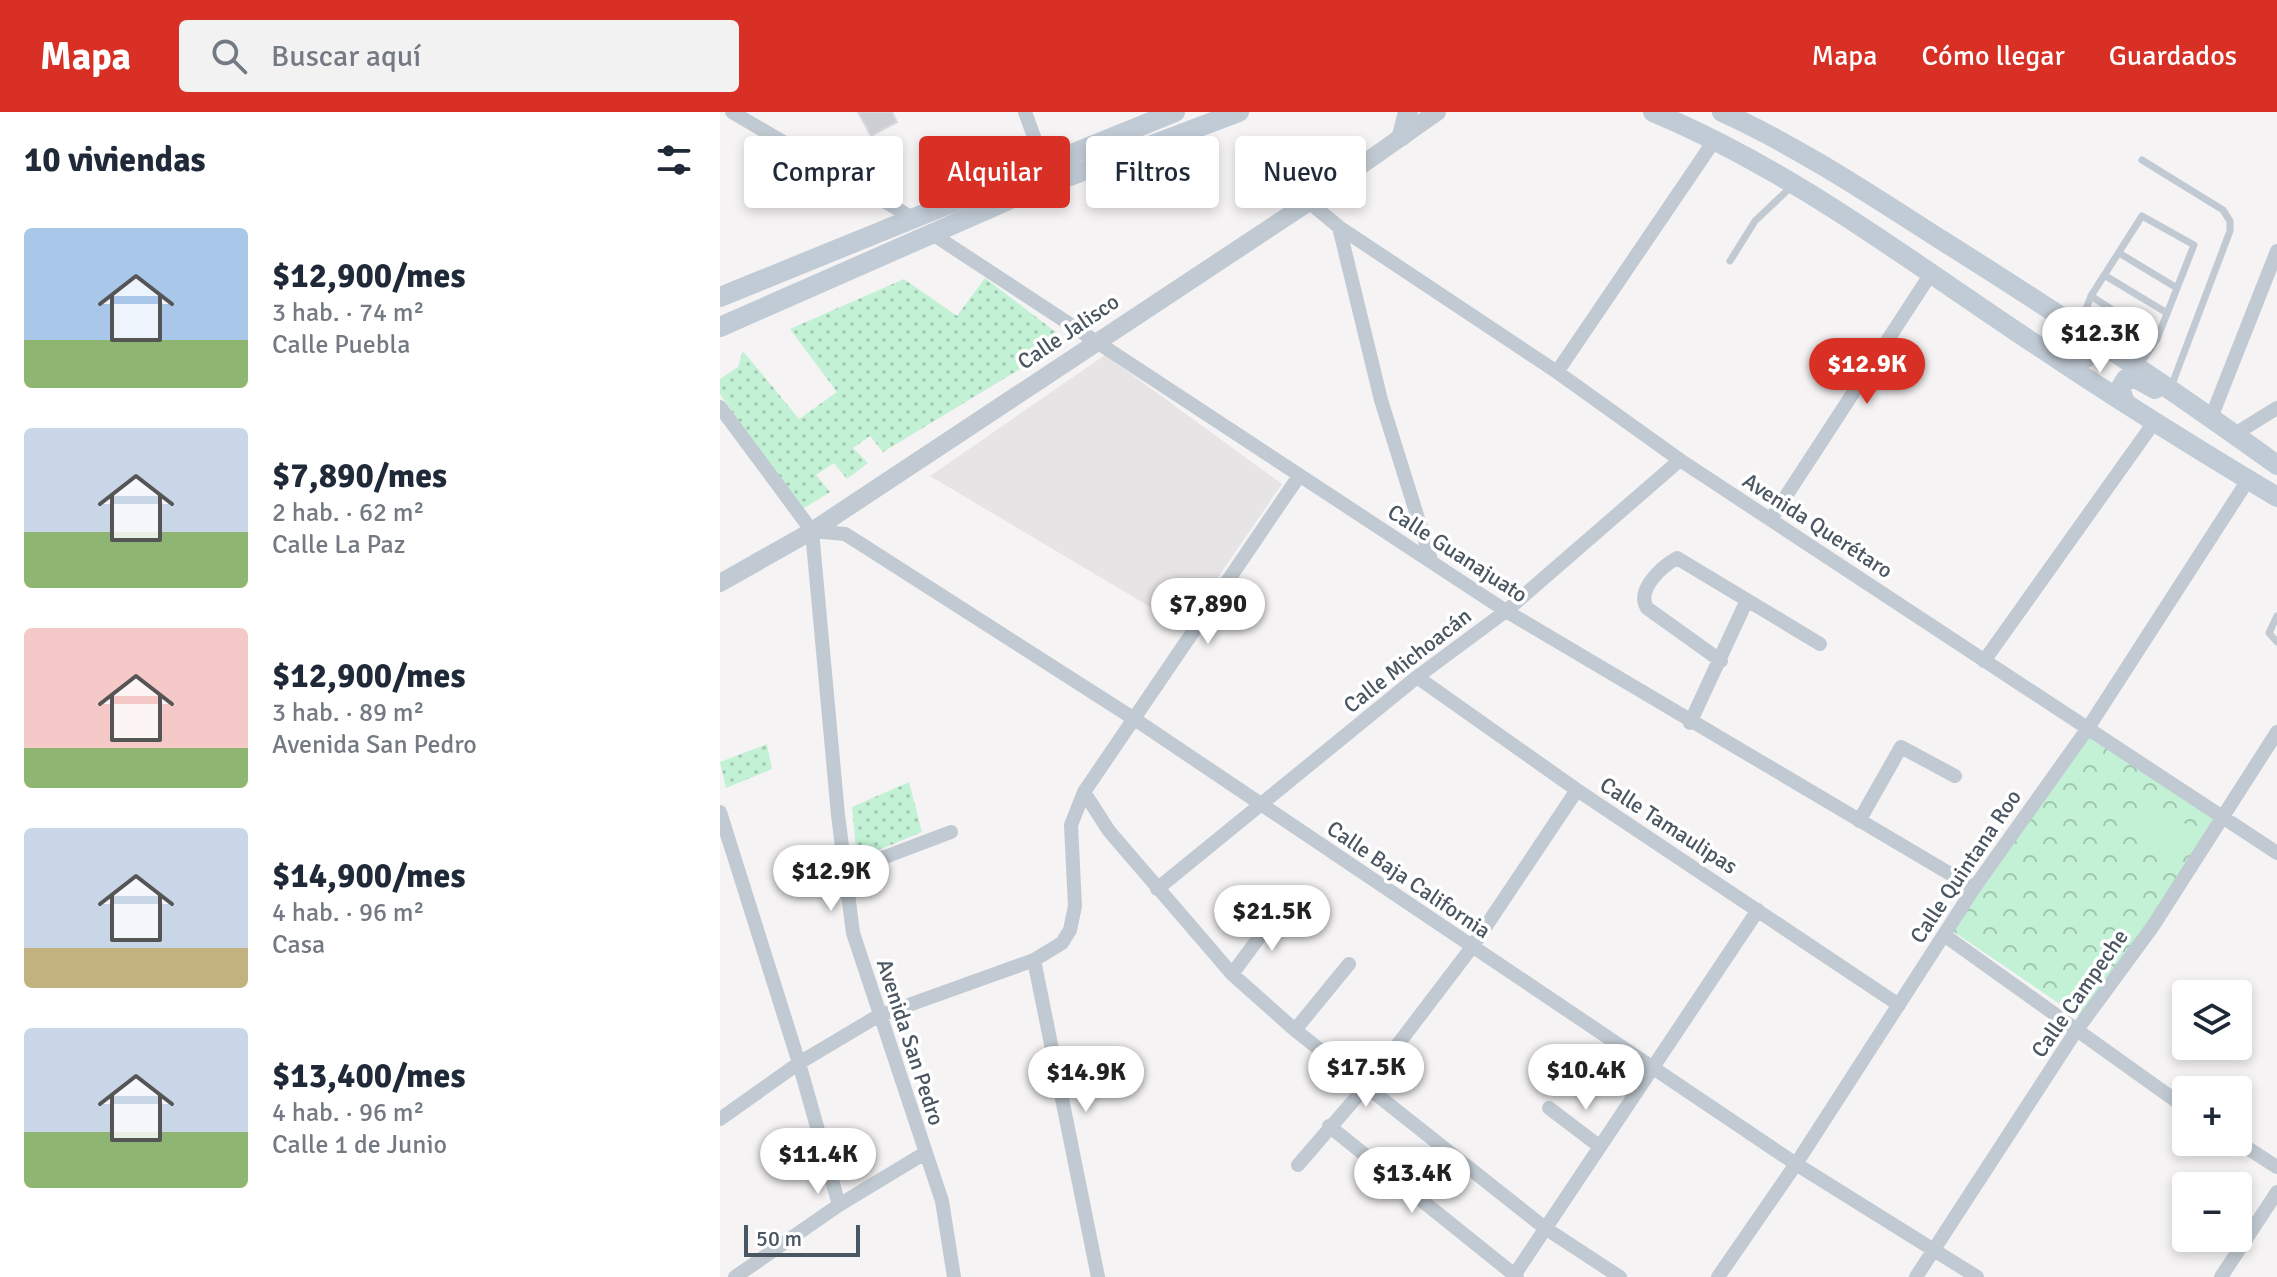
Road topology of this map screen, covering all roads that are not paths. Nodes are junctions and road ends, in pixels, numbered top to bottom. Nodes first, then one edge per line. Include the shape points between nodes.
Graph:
1 (1025, 112) edge
2 (1175, 112) edge
3 (1239, 112) edge
4 (1408, 112) edge
5 (1437, 112) edge
6 (1653, 112) edge
7 (1722, 112) edge
8 (741, 113) edge
9 (1034, 136) edge
10 (1402, 136) junction
11 (1716, 138) junction
12 (1070, 154) edge
13 (2142, 160) dead end
14 (1366, 162) edge
15 (1795, 182) junction
16 (934, 208) edge
17 (1300, 208) edge
18 (1316, 208) edge
19 (911, 217) junction
20 (1339, 227) junction
21 (931, 233) junction
22 (2277, 251) edge
23 (2119, 253) junction
24 (1730, 261) dead end
25 (1932, 272) junction
26 (2104, 275) junction
27 (2177, 288) junction
28 (2091, 296) junction
29 (720, 297) edge
30 (2167, 313) junction
31 (720, 327) edge
32 (2078, 328) junction
33 (2157, 339) junction
34 (1096, 340) junction
35 (2040, 348) junction
36 (2138, 367) junction
37 (1557, 372) junction
38 (2170, 389) junction
39 (2125, 402) junction
40 (720, 407) edge
41 (2277, 408) edge
42 (2211, 418) junction
43 (2155, 421) junction
44 (2235, 434) junction
45 (1680, 460) junction
46 (2277, 465) edge
47 (1299, 476) junction
48 (2248, 480) junction
49 (2277, 497) edge
50 (1771, 519) junction
51 (812, 531) junction
52 (1431, 560) junction
53 (720, 583) edge
54 (1747, 600) junction
55 (1506, 611) junction
56 (2277, 616) edge
57 (2277, 642) edge
58 (1820, 644) dead end
59 (1721, 661) junction
60 (1984, 661) junction
61 (1417, 677) junction
62 (1136, 720) junction
63 (1690, 723) junction
64 (2088, 728) junction
65 (2277, 732) edge
66 (1955, 776) dead end
67 (1577, 790) junction
68 (1084, 792) junction
69 (1261, 806) junction
70 (720, 812) edge
71 (2224, 818) junction
72 (1859, 821) junction
73 (722, 830) edge
74 (951, 832) dead end
75 (2277, 853) edge
76 (845, 872) junction
77 (1974, 888) junction
78 (1157, 889) junction
79 (1281, 908) dead end
80 (1758, 910) junction
81 (1944, 935) junction
82 (1472, 947) junction
83 (1034, 960) junction
84 (1349, 964) dead end
85 (1232, 974) junction
86 (1899, 1005) junction
87 (878, 1016) junction
88 (1295, 1030) junction
89 (2076, 1031) junction
90 (799, 1063) junction
91 (1652, 1065) junction
92 (1367, 1085) junction
93 (2172, 1098) edge
94 (1549, 1108) dead end
95 (720, 1119) edge
96 (1329, 1126) junction
97 (1599, 1146) junction
98 (2252, 1151) edge
99 (925, 1153) junction
100 (1796, 1164) junction
101 (1298, 1165) dead end
102 (2277, 1167) edge
103 (2277, 1192) edge
104 (839, 1205) junction
105 (1545, 1228) junction
106 (1935, 1250) junction
107 (1515, 1276) edge
108 (735, 1277) edge
109 (954, 1277) edge
110 (1098, 1277) edge
111 (1620, 1277) edge
112 (1718, 1277) edge
113 (1916, 1277) edge
114 (1977, 1277) edge
115 (2221, 1277) edge

1 - 9 street
2 - 12 main road
3 - 21 main road
4 - 10 main road
5 - 10 street, Calle Jalisco
6 - 11 main road
7 - 32 main road via 1842,177
8 - 19 street
10 - 14 street, Calle Jalisco
11 - 15 main road
11 - 37 street
13 - 38 lane via 2223,210 2230,221
15 - 24 lane via 1755,221
15 - 25 main road
16 - 19 main road
17 - 34 street, Calle Jalisco
18 - 20 street, Avenida Querétaro
19 - 29 main road
20 - 37 street, Avenida Querétaro
20 - 52 street via 1381,400
21 - 31 main road
21 - 34 street, Calle Guanajuato
22 - 42 street
23 - 26 lane
23 - 27 lane
23 - 27 lane via 2142,216 2194,245
25 - 35 main road
25 - 50 street
26 - 28 lane
26 - 30 lane
27 - 30 lane
28 - 32 lane
28 - 33 lane
30 - 33 lane
32 - 35 main road via 2090,347 2082,361
32 - 36 main road
33 - 36 lane
34 - 47 street, Calle Guanajuato
34 - 51 street, Calle Jalisco
35 - 39 main road
36 - 38 main road
37 - 45 street, Avenida Querétaro
38 - 42 main road
39 - 43 main road
39 - 46 main road via 2122,384 2137,379
40 - 51 street
41 - 44 street
42 - 44 main road
43 - 48 main road
43 - 60 street
44 - 46 main road
45 - 50 street, Avenida Querétaro
45 - 55 street, Calle Michoacán
47 - 52 street, Calle Guanajuato
47 - 62 street
48 - 49 main road
48 - 64 street, Calle Quintana Roo
50 - 60 street, Avenida Querétaro
51 - 53 street, Calle Jalisco
51 - 62 street, Calle Baja California via 845,534
51 - 76 street, Avenida San Pedro
52 - 55 street, Calle Guanajuato
54 - 58 street
54 - 59 street
54 - 59 street via 1677,558 1644,591 1647,608
55 - 61 street, Calle Michoacán
55 - 63 street, Calle Guanajuato
56 - 57 lane via 2269,633
59 - 63 street
60 - 64 street, Avenida Querétaro
61 - 67 street, Calle Tamaulipas
61 - 69 street, Calle Michoacán
62 - 68 street
62 - 69 street, Calle Baja California
63 - 72 street, Calle Guanajuato
64 - 71 street, Avenida Querétaro
64 - 77 street, Calle Quintana Roo
65 - 71 street, Calle Campeche
66 - 72 street via 1901,747
67 - 80 street, Calle Tamaulipas
67 - 82 street
68 - 78 street
68 - 83 street via 1071,825 1075,906 1070,930 1062,943
69 - 78 street, Calle Michoacán
69 - 82 street, Calle Baja California
70 - 73 street
71 - 75 street, Avenida Querétaro
71 - 89 street, Calle Campeche via 2129,962
72 - 77 street, Calle Guanajuato
73 - 90 street
74 - 76 street
76 - 87 street, Avenida San Pedro via 853,933
77 - 81 street, Calle Quintana Roo
78 - 85 street
79 - 85 street
80 - 86 street, Calle Tamaulipas
80 - 91 street
81 - 86 street, Calle Quintana Roo
81 - 89 street
82 - 91 street, Calle Baja California
82 - 92 street
83 - 87 street
83 - 110 street
84 - 88 street
85 - 88 street
86 - 100 street, Calle Quintana Roo
87 - 90 street
87 - 99 street, Avenida San Pedro
88 - 92 street
89 - 93 street
89 - 106 street, Calle Campeche
90 - 95 street
90 - 104 street
91 - 97 street
91 - 100 street, Calle Baja California
92 - 96 street
92 - 105 street
94 - 97 street
96 - 101 street
96 - 107 street
97 - 105 street
98 - 102 street
99 - 104 street
99 - 109 street, Avenida San Pedro via 942,1201
100 - 106 street, Calle Baja California
100 - 112 street, Calle Quintana Roo
103 - 115 street
104 - 108 street
105 - 107 street
105 - 111 street
106 - 113 street, Calle Campeche
106 - 114 street, Calle Baja California

